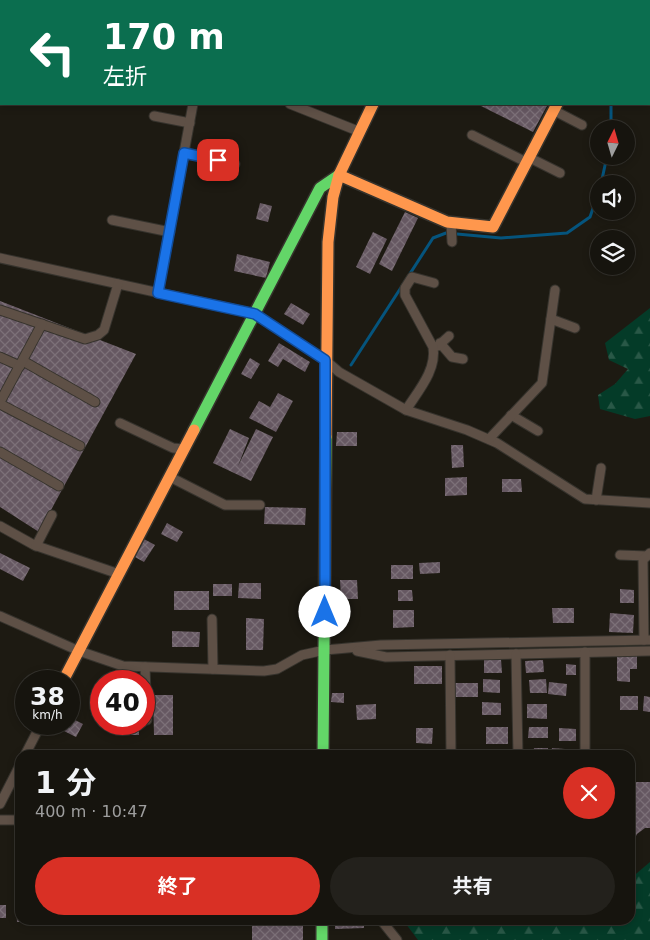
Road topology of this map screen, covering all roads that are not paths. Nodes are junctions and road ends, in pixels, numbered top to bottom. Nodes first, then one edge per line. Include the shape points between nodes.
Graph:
1 (193, 105) edge
2 (372, 105) edge
3 (300, 106) edge
4 (555, 107) edge
5 (154, 116) dead end
6 (190, 123) junction
7 (582, 125) dead end
8 (358, 131) junction
9 (472, 134) dead end
10 (184, 153) junction
11 (527, 159) junction
12 (235, 164) dead end
13 (560, 173) dead end
14 (339, 175) junction
15 (112, 220) dead end
16 (451, 225) junction
17 (170, 232) junction
18 (452, 241) dead end
19 (0, 258) edge
20 (434, 283) dead end
21 (118, 284) junction
22 (555, 290) dead end
23 (158, 293) junction
24 (0, 310) edge
25 (255, 314) junction
26 (551, 319) junction
27 (42, 324) junction
28 (575, 328) dead end
29 (449, 336) dead end
30 (437, 346) junction
31 (0, 357) edge
32 (463, 359) dead end
33 (325, 360) junction
34 (22, 364) junction
35 (95, 402) dead end
36 (0, 403) edge
37 (406, 410) junction
38 (511, 416) junction
39 (120, 423) dead end
40 (538, 431) dead end
41 (489, 439) junction
42 (80, 446) dead end
43 (184, 449) junction
44 (0, 452) edge
45 (601, 468) dead end
46 (170, 477) junction
47 (59, 486) dead end
48 (596, 500) junction
49 (650, 503) edge
50 (260, 505) dead end
51 (52, 515) dead end
52 (0, 526) edge
53 (36, 546) junction
54 (620, 555) dead end
55 (648, 555) edge
56 (119, 574) junction
57 (647, 610) edge
58 (0, 616) edge
59 (212, 619) dead end
60 (647, 640) edge
61 (325, 650) junction
62 (349, 650) junction
63 (650, 650) edge
64 (79, 651) junction
65 (585, 652) junction
66 (516, 654) junction
67 (450, 655) junction
68 (145, 667) junction
69 (213, 669) junction
70 (70, 670) edge
71 (145, 670) edge
72 (36, 735) edge
73 (28, 750) edge
74 (323, 750) edge
75 (451, 750) edge
76 (518, 750) edge
77 (585, 750) edge
78 (15, 775) edge
79 (0, 804) edge
80 (0, 820) edge
81 (15, 820) edge
82 (322, 925) edge
83 (385, 925) edge
84 (322, 940) edge
85 (398, 940) edge

1 - 6 street
2 - 8 street
3 - 8 street
4 - 7 street
4 - 11 street
5 - 6 street
6 - 10 street
8 - 14 street
9 - 11 street
10 - 12 street
10 - 17 street
11 - 13 street
11 - 16 street via 493,227
14 - 16 street
14 - 25 street via 320,188
14 - 33 street via 328,242
15 - 17 street
16 - 18 street
17 - 23 street
19 - 21 street
20 - 30 street via 412,277 405,288 406,295
21 - 23 street
21 - 27 street via 104,330 98,335 85,339
22 - 26 street
23 - 25 street
24 - 27 street
25 - 33 street
25 - 43 street
26 - 28 street
26 - 38 street via 542,383
27 - 34 street
29 - 30 street
30 - 32 street via 452,357
30 - 37 street via 432,368
31 - 34 street
33 - 37 street via 339,372
33 - 61 street
34 - 35 street
34 - 36 street
36 - 42 street
37 - 41 street
38 - 40 street
38 - 41 street
39 - 43 street via 172,448
41 - 48 street via 585,499
43 - 46 street
44 - 47 street
45 - 48 street
46 - 50 street via 225,505
46 - 56 street
48 - 49 street
51 - 53 street
52 - 53 street
53 - 56 street
54 - 55 street
55 - 57 street via 642,560
56 - 64 street
57 - 60 street
58 - 64 street
59 - 69 street
60 - 62 street via 381,645
61 - 62 street
61 - 69 street via 302,655 277,669
61 - 74 street
62 - 67 street via 386,657
63 - 65 street
64 - 68 street via 123,666
64 - 70 street
65 - 66 street
65 - 77 street
66 - 67 street
66 - 76 street
67 - 75 street
68 - 69 street
68 - 71 street
72 - 73 street
78 - 79 street
80 - 81 street
82 - 84 street
83 - 85 street

